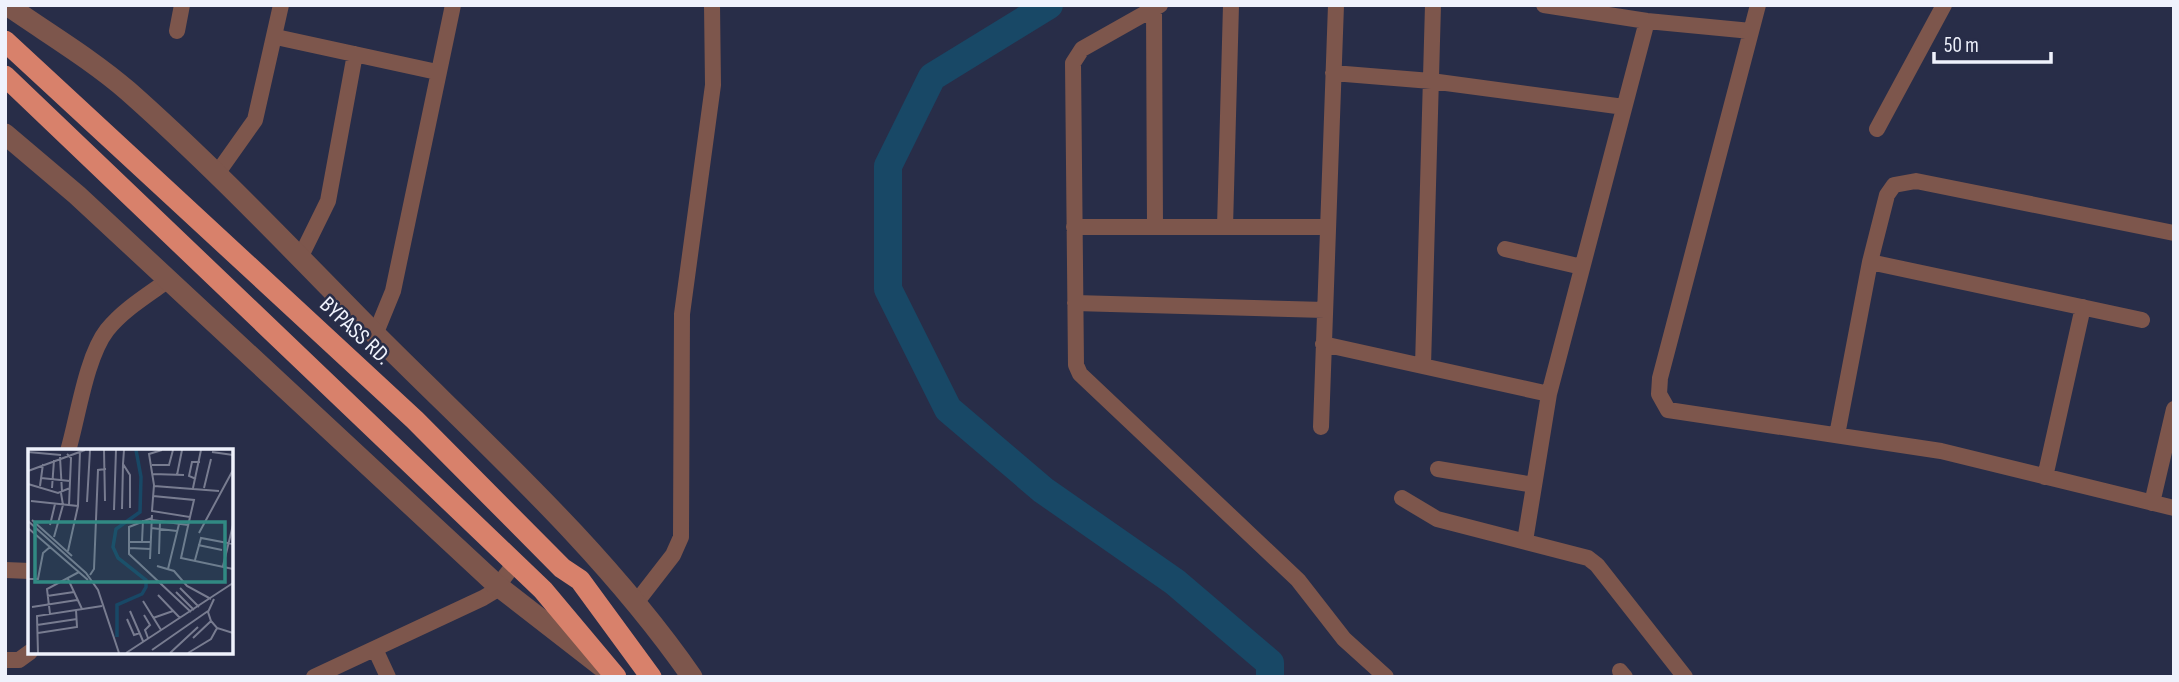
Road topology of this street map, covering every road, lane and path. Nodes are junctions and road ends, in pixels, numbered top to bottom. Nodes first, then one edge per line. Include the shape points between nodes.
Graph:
1 (7, 5) edge
2 (182, 5) edge
3 (281, 5) edge
4 (453, 5) edge
5 (712, 5) edge
6 (1231, 5) edge
7 (1336, 5) edge
8 (1433, 5) edge
9 (1544, 5) edge
10 (1758, 5) edge
11 (1944, 5) edge
12 (1157, 7) edge
13 (1647, 21) junction
14 (177, 31) dead end
15 (1751, 31) junction
16 (276, 37) junction
17 (5, 41) edge
18 (355, 54) junction
19 (438, 72) junction
20 (1333, 73) junction
21 (5, 75) edge
22 (1431, 81) junction
23 (1624, 107) junction
24 (1877, 129) dead end
25 (5, 134) edge
26 (216, 175) junction
27 (1074, 226) junction
28 (1155, 226) junction
29 (1225, 226) junction
30 (1328, 226) junction
31 (2174, 233) edge
32 (1505, 249) dead end
33 (301, 256) junction
34 (1870, 262) junction
35 (1582, 267) junction
36 (167, 281) junction
37 (1075, 303) junction
38 (2083, 307) junction
39 (1325, 310) junction
40 (2142, 320) dead end
41 (376, 335) junction
42 (1324, 344) junction
43 (1423, 366) junction
44 (1549, 394) junction
45 (2174, 409) edge
46 (415, 420) junction
47 (1321, 427) dead end
48 (1837, 435) junction
49 (390, 441) junction
50 (69, 449) edge
51 (1438, 469) dead end
52 (2045, 477) junction
53 (1534, 485) junction
54 (1402, 498) dead end
55 (2152, 503) junction
56 (2174, 508) edge
57 (1525, 541) junction
58 (515, 564) junction
59 (5, 570) edge
60 (28, 571) edge
61 (498, 586) junction
62 (635, 604) junction
63 (375, 649) junction
64 (28, 653) edge
65 (5, 660) edge
66 (314, 677) edge
67 (388, 677) edge
68 (615, 677) edge
69 (651, 677) edge
70 (692, 677) edge
71 (1386, 677) edge
72 (1685, 677) edge

1 - 26 street via 126,90
2 - 14 street
3 - 16 street
4 - 19 street
5 - 62 street via 713,85 682,314 681,537 673,555
6 - 29 street
7 - 20 street
8 - 22 street
9 - 13 street
10 - 15 street
11 - 24 street
12 - 27 street via 1082,49 1073,63
12 - 28 street
13 - 15 street
13 - 23 street
15 - 48 street via 1659,394 1668,410
16 - 18 street
16 - 26 street via 252,127
17 - 46 highway, BYPASS RD.
18 - 19 street
18 - 33 street via 328,201
19 - 41 street via 393,291
20 - 22 street
20 - 30 street
21 - 49 highway
22 - 23 street
22 - 43 street
23 - 35 street
25 - 36 street
26 - 33 street
27 - 28 street
27 - 37 street
28 - 29 street
29 - 30 street
30 - 39 street
31 - 34 street via 1916,181 1894,185 1887,195
32 - 35 street
33 - 41 street
34 - 38 street
34 - 48 street
35 - 44 street
36 - 50 street via 122,314 106,332
36 - 61 street
37 - 39 street
37 - 71 street via 1080,374 1298,580 1344,639
38 - 40 street
38 - 52 street
39 - 42 street
41 - 62 street via 537,493
42 - 43 street
42 - 47 street
43 - 44 street
44 - 53 street
45 - 55 street
46 - 49 highway
46 - 69 highway, BYPASS RD. via 562,568 580,580
48 - 52 street via 1941,451
49 - 58 highway
51 - 53 street
52 - 55 street
53 - 57 street
54 - 57 street via 1437,519
55 - 56 street
57 - 72 street via 1575,553 1597,565
58 - 61 street
58 - 68 highway via 543,590
59 - 60 street
61 - 63 street via 484,598
61 - 68 street
62 - 70 street
63 - 66 street
63 - 67 street
64 - 65 street via 19,660

